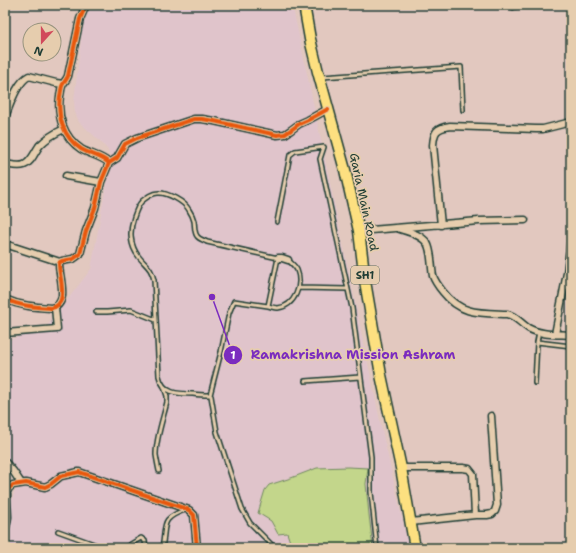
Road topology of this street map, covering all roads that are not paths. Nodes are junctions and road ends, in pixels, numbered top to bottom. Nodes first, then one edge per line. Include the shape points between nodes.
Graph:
1 (86, 5) edge
2 (304, 5) edge
3 (570, 5) edge
4 (571, 8) edge
5 (320, 77) junction
6 (63, 84) junction
7 (328, 109) junction
8 (463, 110) dead end
9 (5, 117) edge
10 (571, 122) edge
11 (64, 129) junction
12 (109, 163) junction
13 (5, 164) edge
14 (66, 176) dead end
15 (101, 182) junction
16 (525, 220) dead end
17 (277, 222) dead end
18 (441, 224) junction
19 (397, 228) junction
20 (359, 231) junction
21 (571, 238) edge
22 (5, 244) edge
23 (278, 258) junction
24 (288, 260) joint
25 (60, 262) junction
26 (299, 288) junction
27 (348, 288) junction
28 (5, 300) edge
29 (268, 306) junction
30 (55, 307) junction
31 (96, 312) dead end
32 (156, 320) junction
33 (539, 332) junction
34 (5, 333) edge
35 (555, 334) junction
36 (571, 335) edge
37 (537, 342) junction
38 (571, 346) edge
39 (360, 377) junction
40 (306, 381) dead end
41 (535, 383) dead end
42 (164, 387) junction
43 (210, 395) junction
44 (491, 416) dead end
45 (5, 462) edge
46 (401, 468) junction
47 (159, 471) dead end
48 (21, 483) junction
49 (186, 510) junction
50 (475, 515) junction
51 (411, 522) junction
52 (5, 530) edge
53 (58, 531) dead end
54 (105, 548) edge
55 (124, 548) edge
56 (146, 548) edge
57 (162, 548) edge
58 (197, 548) edge
59 (275, 548) edge
60 (377, 548) edge
61 (415, 548) edge

1 - 6 street via 80,19 68,76
2 - 5 main road, Garia Main Road / SH1
3 - 4 street
5 - 7 main road, Garia Main Road / SH1
5 - 8 lane via 461,67
6 - 9 street via 29,76 19,86
6 - 11 street via 59,109
7 - 12 street via 285,134 277,135 194,119 125,144 117,158
7 - 20 main road, Garia Main Road / SH1
10 - 18 street via 543,128 440,127 436,131 433,145
11 - 12 street via 67,136 81,149
11 - 13 street via 40,145 27,163
12 - 15 street
14 - 15 street
15 - 25 street via 80,254
16 - 18 street
17 - 27 lane via 290,155 295,151 324,147 320,159
18 - 19 street
19 - 20 street
19 - 33 street via 413,233 427,242 437,285 455,303 475,313 511,315 526,327
20 - 46 main road, Garia Main Road / SH1 via 380,368
21 - 35 street
22 - 25 street
23 - 24 street
23 - 29 lane
23 - 32 lane via 200,240 196,235 189,209 182,202 160,192 152,194 138,207 133,219 131,236 135,250 152,273
24 - 26 lane via 297,270
25 - 30 street via 62,297 59,305
26 - 27 lane
26 - 29 lane via 291,301 284,306
27 - 39 lane
28 - 30 street via 21,305
29 - 43 lane via 234,301
30 - 34 street via 57,329
31 - 32 lane via 131,310
32 - 42 lane via 159,376
33 - 35 street
33 - 37 lane
35 - 36 street
37 - 38 lane
37 - 41 lane
39 - 40 lane
39 - 60 lane via 371,457 370,492
42 - 43 lane via 180,394
42 - 47 lane via 167,402 157,447
43 - 59 lane via 217,432 242,509 250,523
44 - 50 street via 497,505 492,514
45 - 48 street
46 - 50 street via 469,469 473,474
46 - 51 main road, Garia Main Road / SH1
48 - 49 street via 44,487 61,476 79,472
48 - 52 street via 13,485 7,492 8,523
49 - 57 lane via 174,514 167,520
49 - 58 street via 194,515
50 - 51 street
51 - 61 main road, Garia Main Road / SH1
53 - 54 lane
55 - 56 lane via 141,538 145,541

